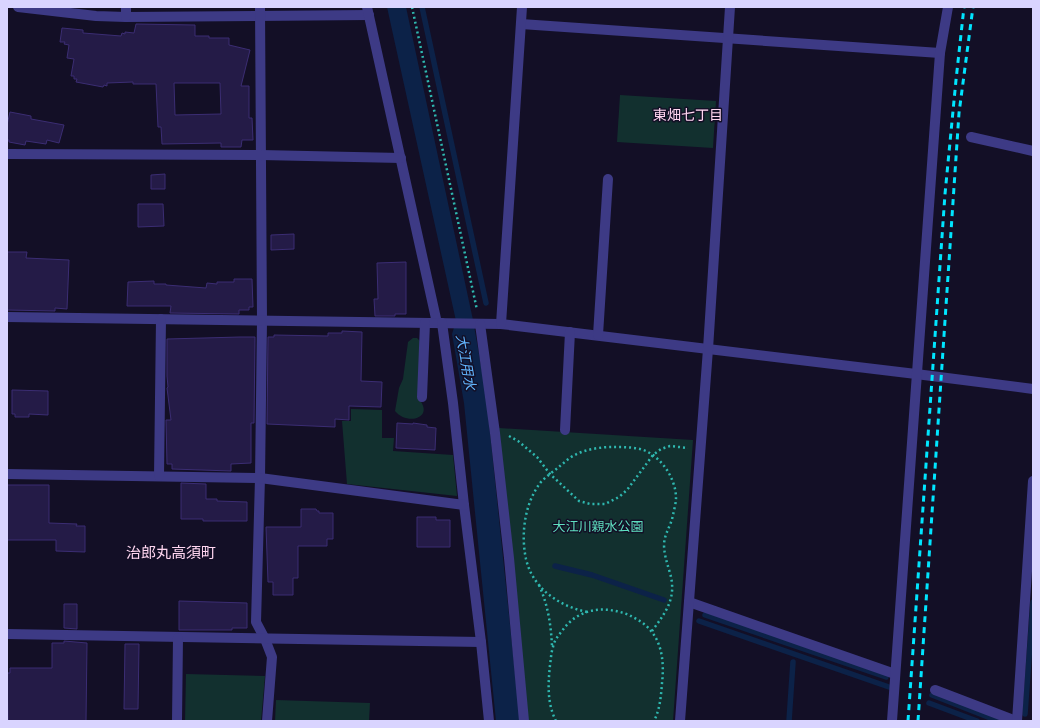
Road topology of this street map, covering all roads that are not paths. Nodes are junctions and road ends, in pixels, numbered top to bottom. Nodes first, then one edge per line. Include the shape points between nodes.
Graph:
1 (18, 7) edge
2 (522, 7) edge
3 (730, 7) edge
4 (948, 7) edge
5 (368, 11) edge
6 (126, 12) edge
7 (260, 12) edge
8 (521, 24) junction
9 (728, 39) junction
10 (940, 53) junction
11 (971, 136) dead end
12 (1033, 151) edge
13 (7, 154) edge
14 (261, 155) junction
15 (401, 158) junction
16 (608, 179) dead end
17 (7, 317) edge
18 (161, 319) junction
19 (262, 321) junction
20 (425, 323) junction
21 (442, 323) junction
22 (478, 324) junction
23 (501, 324) junction
24 (570, 332) junction
25 (598, 335) junction
26 (708, 349) junction
27 (916, 374) junction
28 (1033, 389) edge
29 (422, 397) dead end
30 (565, 430) dead end
31 (7, 474) edge
32 (159, 476) junction
33 (260, 478) junction
34 (1033, 481) edge
35 (464, 505) junction
36 (689, 602) junction
37 (7, 634) edge
38 (178, 638) junction
39 (265, 639) junction
40 (481, 642) junction
41 (895, 674) junction
42 (935, 690) dead end
43 (177, 721) edge
44 (267, 721) edge
45 (489, 721) edge
46 (524, 721) edge
47 (680, 721) edge
48 (892, 721) edge
49 (1016, 721) edge

1 - 6 street via 96,16
2 - 8 street
3 - 9 street
4 - 10 street
5 - 7 street
5 - 15 street
6 - 7 street
7 - 14 street
8 - 9 street
8 - 23 street
9 - 10 street
9 - 26 street
10 - 27 street
11 - 12 street
13 - 14 street
14 - 15 street
14 - 19 street
15 - 21 street
16 - 25 street
17 - 18 street
18 - 19 street
18 - 32 street
19 - 20 street
19 - 33 street
20 - 21 street
20 - 29 street
21 - 22 street
21 - 35 street
22 - 23 street
22 - 46 street via 496,433
23 - 24 street
24 - 25 street
24 - 30 street
25 - 26 street
26 - 27 street
26 - 36 street
27 - 28 street
27 - 41 street
31 - 32 street
32 - 33 street
33 - 35 street
33 - 39 street via 256,622
34 - 49 street
35 - 40 street
36 - 41 street
36 - 47 street
37 - 38 street
38 - 39 street
38 - 43 street
39 - 40 street
39 - 44 street via 272,657
40 - 45 street
41 - 48 street
42 - 49 street

